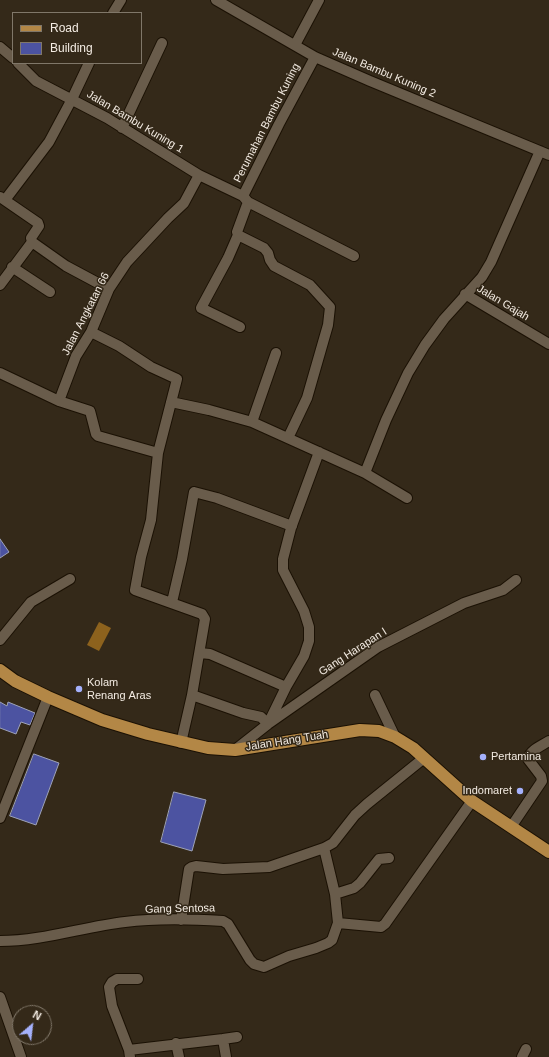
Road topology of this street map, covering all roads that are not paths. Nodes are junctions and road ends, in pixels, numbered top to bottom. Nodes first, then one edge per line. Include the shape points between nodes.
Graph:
1 (121, 0) edge
2 (216, 0) edge
3 (319, 0) edge
4 (114, 12) edge
5 (162, 43) dead end
6 (295, 46) junction
7 (0, 47) edge
8 (12, 57) edge
9 (315, 57) junction
10 (19, 64) edge
11 (89, 64) edge
12 (72, 99) junction
13 (122, 128) junction
14 (544, 153) edge
15 (199, 175) junction
16 (2, 199) edge
17 (246, 199) junction
18 (238, 236) junction
19 (32, 242) junction
20 (354, 256) dead end
21 (12, 267) junction
22 (0, 285) edge
23 (110, 289) junction
24 (50, 292) dead end
25 (465, 294) junction
26 (240, 327) dead end
27 (91, 332) junction
28 (549, 344) edge
29 (276, 353) dead end
30 (0, 374) edge
31 (59, 401) junction
32 (171, 402) junction
33 (252, 422) junction
34 (288, 438) junction
35 (319, 452) junction
36 (158, 453) junction
37 (365, 473) junction
38 (407, 498) dead end
39 (292, 526) junction
40 (70, 579) dead end
41 (516, 580) dead end
42 (172, 602) junction
43 (0, 640) edge
44 (200, 653) junction
45 (1, 673) edge
46 (286, 687) junction
47 (192, 695) junction
48 (375, 696) dead end
49 (48, 697) junction
50 (268, 724) junction
51 (394, 737) junction
52 (549, 741) edge
53 (181, 743) junction
54 (235, 750) junction
55 (424, 758) junction
56 (472, 801) junction
57 (0, 818) edge
58 (511, 827) junction
59 (324, 848) junction
60 (549, 852) edge
61 (389, 858) dead end
62 (335, 894) junction
63 (181, 920) junction
64 (338, 923) junction
65 (0, 941) edge
66 (138, 979) dead end
67 (0, 997) edge
68 (237, 1037) dead end
69 (223, 1039) junction
70 (176, 1043) junction
71 (129, 1053) edge
72 (21, 1057) edge
73 (179, 1057) edge
74 (226, 1057) edge

1 - 4 street
2 - 6 street, Jalan Bambu Kuning 2
3 - 6 street
5 - 13 street
6 - 9 street, Jalan Bambu Kuning 2
7 - 8 street
9 - 14 street, Jalan Bambu Kuning 2
9 - 17 street, Perumahan Bambu Kuning via 279,124
10 - 12 street, Jalan Bambu Kuning 1 via 36,80
11 - 12 street
12 - 13 street, Jalan Bambu Kuning 1
12 - 16 street via 50,142
13 - 15 street, Jalan Bambu Kuning 1
14 - 25 street via 491,262 482,277
15 - 17 street, Jalan Bambu Kuning 1
15 - 23 street, Jalan Angkatan 66 via 184,203 127,262
16 - 19 street via 38,223 40,226 31,238
17 - 18 street, Perumahan Bambu Kuning
17 - 20 street, Jalan Bambu Kuning 1
18 - 26 street, Perumahan Bambu Kuning via 201,308
18 - 34 street via 264,248 274,266 310,285 330,307 328,325 307,398
19 - 21 street
19 - 23 street via 66,266
21 - 22 street
21 - 24 street
23 - 27 street, Jalan Angkatan 66
25 - 28 street, Jalan Gajah
25 - 37 street via 425,345 408,373
27 - 31 street, Jalan Angkatan 66 via 76,356
27 - 32 street via 177,379
29 - 33 street
30 - 31 street
31 - 36 street via 90,411 98,436
32 - 33 street
32 - 36 street
33 - 34 street
34 - 35 street
35 - 37 street
35 - 39 street
36 - 42 street via 151,520 135,590
37 - 38 street
39 - 42 street via 194,492
39 - 46 street via 282,559 283,570 304,611 309,627 309,641 304,656
40 - 43 street via 31,602
41 - 50 street, Gang Harapan I via 503,590 464,603 378,647
42 - 44 street via 202,614 205,619
44 - 46 street via 210,654
44 - 47 street
45 - 49 main road, Jalan Hang Tuah
46 - 50 street
47 - 50 street via 262,717
47 - 53 street
48 - 51 street
49 - 53 main road, Jalan Hang Tuah via 102,720
49 - 57 street
50 - 54 street, Gang Harapan I
51 - 54 main road, Jalan Hang Tuah via 378,731 360,730
51 - 55 main road, Jalan Hang Tuah
52 - 58 street via 529,755 528,759 542,781
53 - 54 main road, Jalan Hang Tuah
55 - 56 main road, Jalan Hang Tuah
55 - 59 street via 355,815 333,843
56 - 58 main road, Jalan Hang Tuah
56 - 64 street via 385,924 376,927
58 - 60 main road, Jalan Hang Tuah
59 - 62 street
59 - 63 street via 269,867 192,867 189,869
61 - 62 street via 379,860 354,888
62 - 64 street
63 - 64 street, Gang Sentosa via 226,922 250,960 264,967 328,943 334,936
63 - 65 street, Gang Sentosa via 125,922 54,935
66 - 71 street via 117,979 109,987 112,1006
67 - 72 street
68 - 69 street
69 - 70 street
69 - 74 street
70 - 71 street
70 - 73 street

